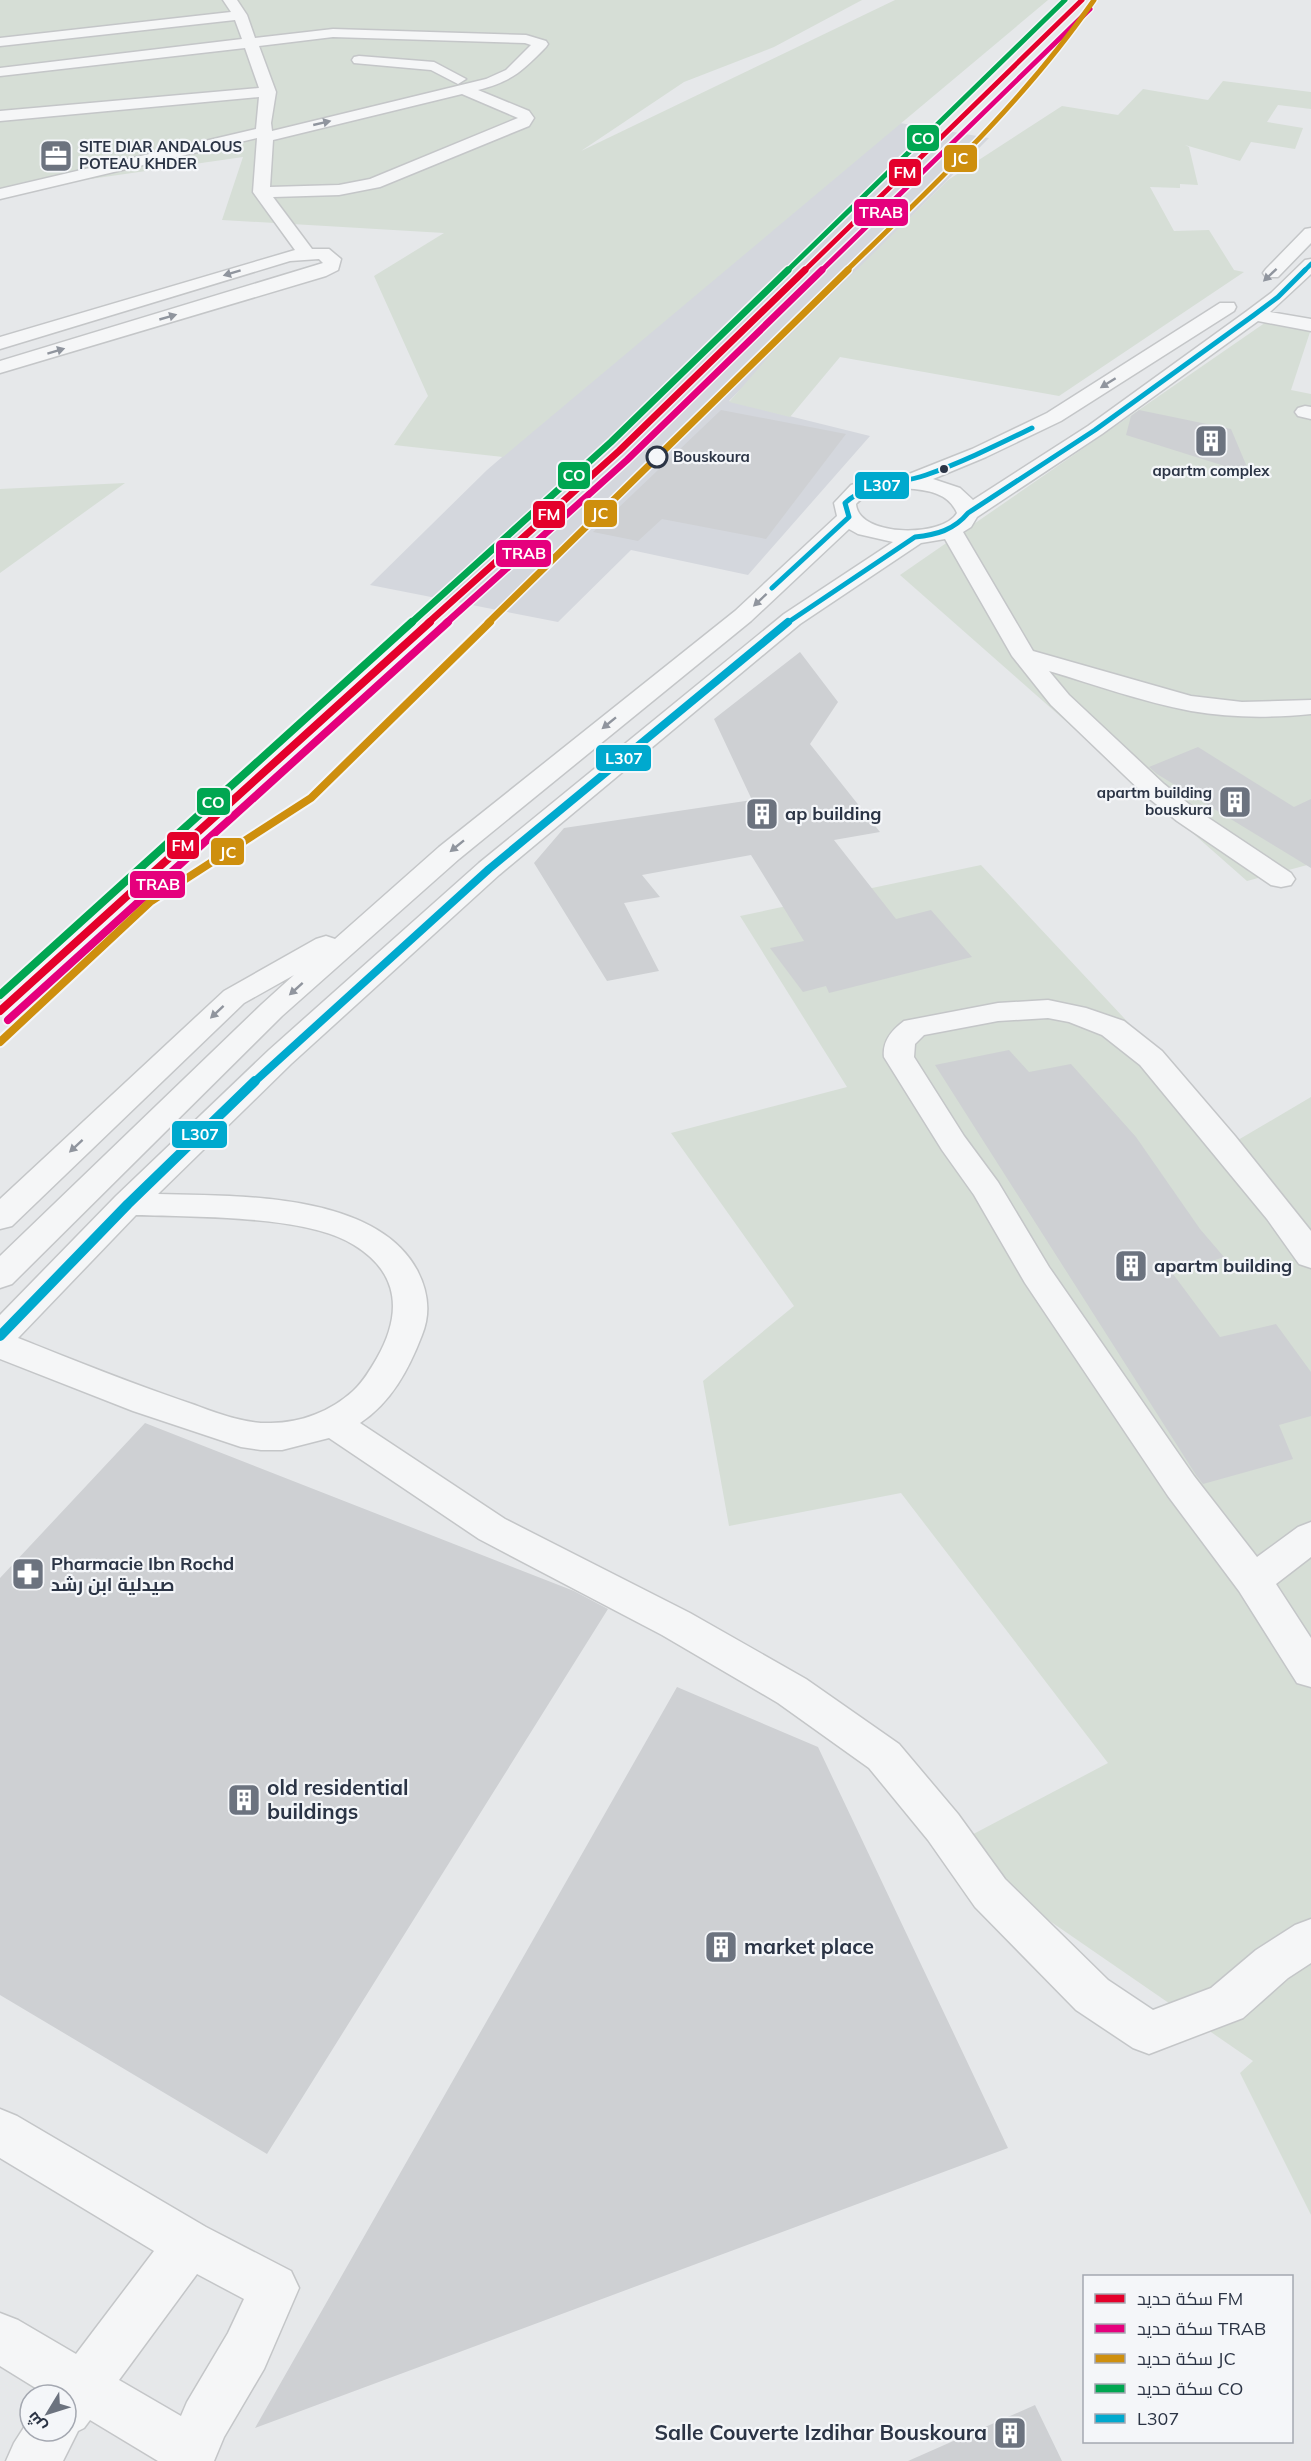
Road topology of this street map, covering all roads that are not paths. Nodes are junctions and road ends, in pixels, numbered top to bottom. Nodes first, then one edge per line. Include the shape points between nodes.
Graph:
1 (230, 0) edge
2 (241, 19) junction
3 (49, 40) junction
4 (0, 42) edge
5 (250, 45) junction
6 (0, 50) edge
7 (359, 60) dead end
8 (70, 67) junction
9 (0, 72) edge
10 (0, 80) edge
11 (461, 84) junction
12 (268, 92) junction
13 (0, 116) edge
14 (264, 130) junction
15 (261, 192) junction
16 (0, 194) edge
17 (1311, 233) edge
18 (306, 253) junction
19 (1311, 264) edge
20 (1254, 315) junction
21 (1311, 325) edge
22 (0, 343) edge
23 (0, 367) edge
24 (907, 482) junction
25 (849, 518) junction
26 (959, 522) junction
27 (915, 537) junction
28 (1024, 656) junction
29 (1311, 707) edge
30 (1281, 879) dead end
31 (375, 918) junction
32 (128, 1204) junction
33 (0, 1218) edge
34 (1311, 1256) edge
35 (0, 1276) edge
36 (0, 1336) edge
37 (0, 1345) edge
38 (331, 1421) junction
39 (1311, 1537) edge
40 (1253, 1580) junction
41 (1311, 1671) edge
42 (1311, 1939) edge
43 (0, 2132) edge
44 (189, 2244) junction
45 (0, 2338) edge
46 (55, 2383) edge
47 (78, 2394) edge
48 (78, 2401) edge
49 (44, 2443) edge
50 (32, 2461) edge

1 - 2 street
2 - 3 street
2 - 5 street
3 - 4 street
3 - 6 street
3 - 8 street
5 - 8 street
5 - 11 street via 376,33 526,39 541,44 500,79
5 - 12 street
7 - 11 street via 423,64 442,69
8 - 9 street
8 - 10 street
11 - 14 street
11 - 15 street via 526,118 523,123 374,183 339,190
12 - 13 street
12 - 14 street
14 - 15 street
14 - 16 street
15 - 18 street
17 -> 24 street via 1249,291 1054,417
18 -> 22 street
23 -> 18 street via 332,266 332,259 323,253
19 - 20 street
20 - 21 street
20 - 26 street
24 - 25 street via 872,485 857,491 845,503
24 - 26 street via 939,487 959,498 967,507
25 - 27 street via 883,534
25 -> 31 street via 743,616 449,853
26 - 27 street
26 - 28 street
27 - 32 street via 792,619 489,869 280,1057
28 - 29 street via 1175,700 1217,707
28 - 30 street via 1060,700 1155,790 1202,827
31 -> 33 street via 234,997
31 -> 35 street via 272,1010
32 - 36 street
32 - 38 street via 225,1208 333,1221 368,1238 391,1258 408,1284 408,1333 378,1386 362,1403
34 - 40 street via 1231,1152 1150,1058 1113,1028 1076,1014 1028,1010 915,1028 900,1042 898,1057 987,1190 1036,1275 1181,1486
37 - 38 street via 231,1431 266,1438 289,1437
38 - 42 street via 492,1530 676,1624 792,1691 884,1756 943,1827 990,1893 1092,1995 1149,2033 1227,2003 1272,1964
39 - 40 street
40 - 41 street
43 - 44 street
44 - 47 street
44 - 48 street via 274,2288 246,2351 205,2420 192,2452
45 - 46 street
49 - 50 street

